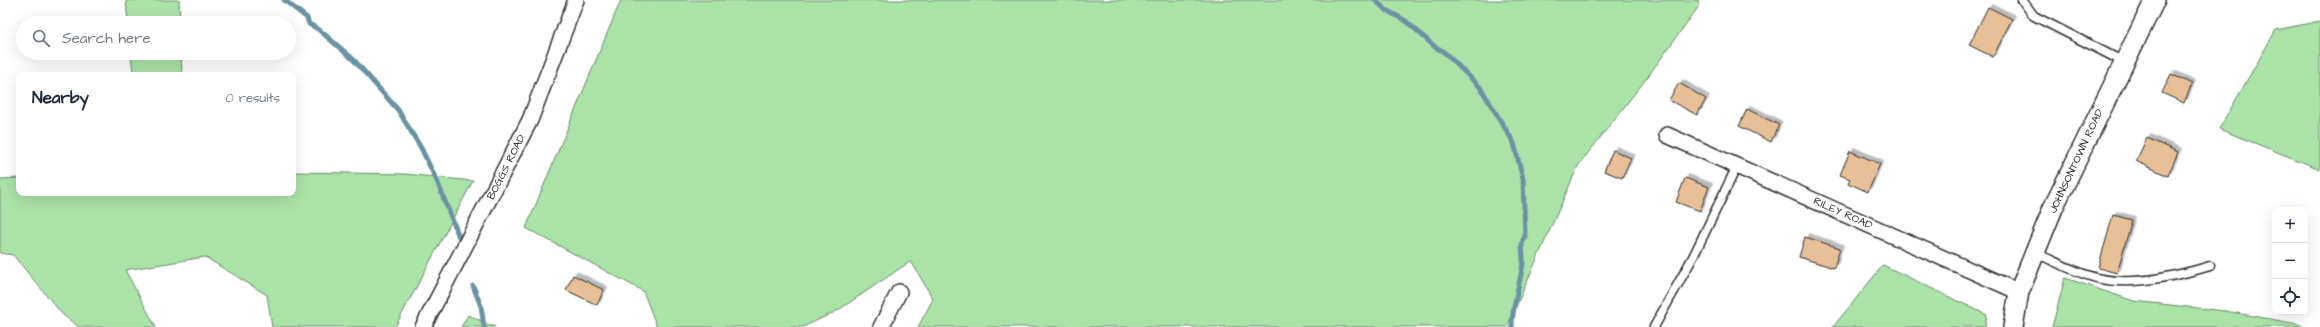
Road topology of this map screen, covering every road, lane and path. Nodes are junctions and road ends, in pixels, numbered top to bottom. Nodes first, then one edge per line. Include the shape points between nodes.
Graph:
1 (576, 0) edge
2 (2022, 0) edge
3 (2155, 0) edge
4 (2124, 62) junction
5 (1667, 135) dead end
6 (1736, 166) junction
7 (2035, 253) junction
8 (2210, 266) dead end
9 (899, 292) dead end
10 (2019, 292) junction
11 (423, 327) edge
12 (881, 327) edge
13 (1654, 327) edge
14 (2013, 327) edge

1 - 11 street, BOGGS ROAD via 530,120
2 - 4 lane via 2034,16
3 - 4 street, JOHNSONTOWN ROAD
4 - 7 street, JOHNSONTOWN ROAD via 2053,208
5 - 6 street, RILEY ROAD
6 - 10 street, RILEY ROAD
6 - 13 lane via 1693,257
7 - 8 lane via 2100,279 2125,282
7 - 10 street, JOHNSONTOWN ROAD
9 - 12 street
10 - 14 street, JOHNSONTOWN ROAD

